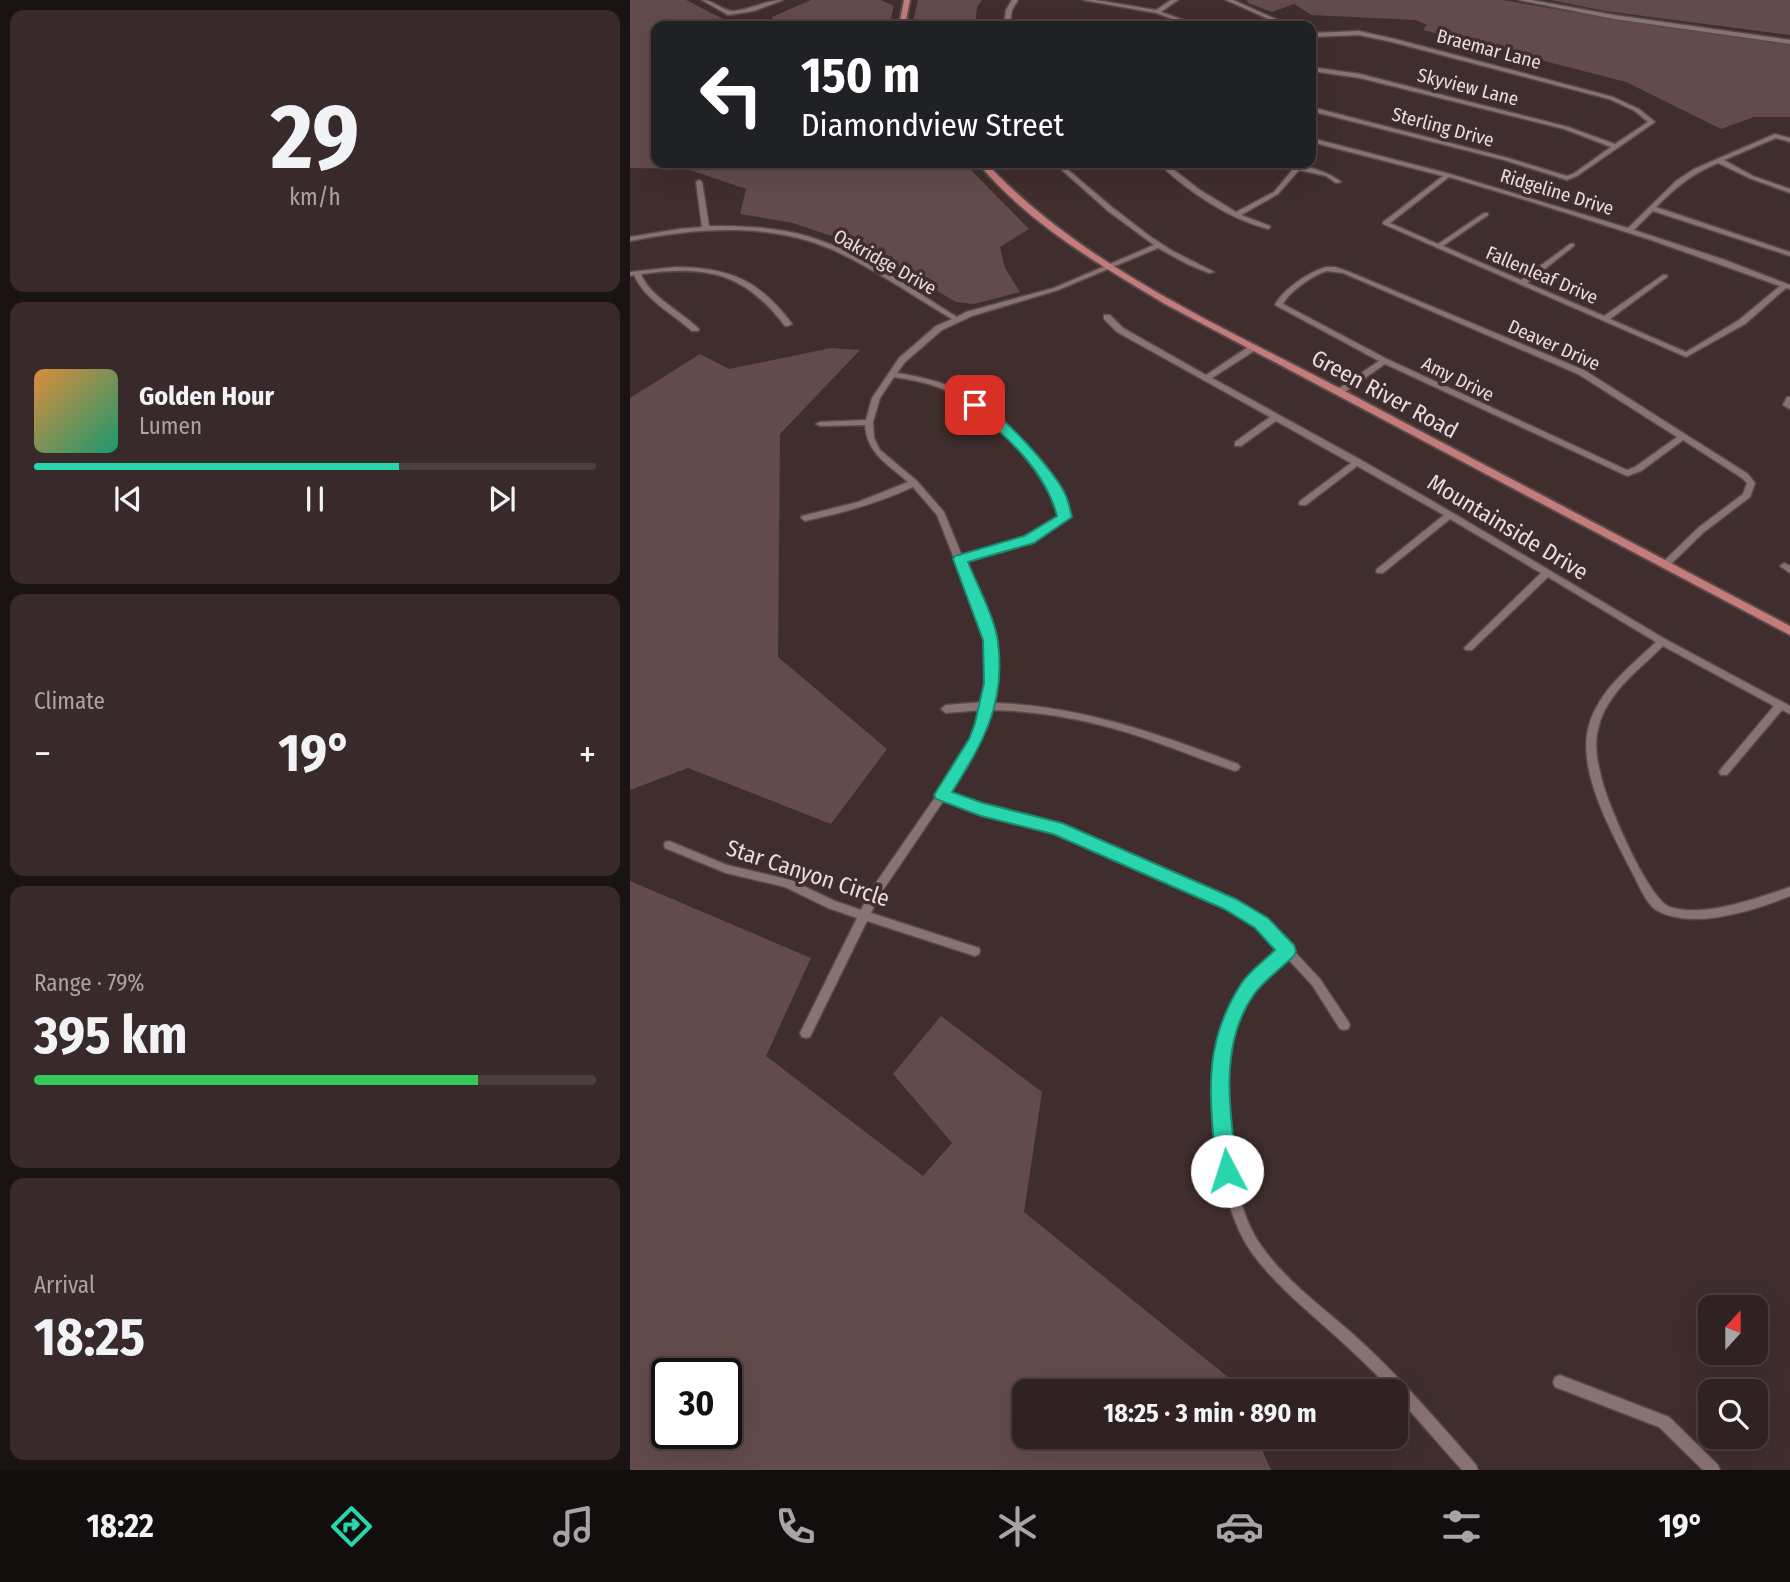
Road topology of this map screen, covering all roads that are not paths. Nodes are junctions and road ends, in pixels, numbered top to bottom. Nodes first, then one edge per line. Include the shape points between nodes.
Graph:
1 (705, 0) edge
2 (780, 0) edge
3 (907, 0) edge
4 (1015, 0) edge
5 (1086, 0) edge
6 (1175, 0) edge
7 (1229, 0) edge
8 (1522, 0) edge
9 (1537, 0) edge
10 (1097, 1) edge
11 (1157, 12) junction
12 (903, 21) edge
13 (1008, 21) edge
14 (1183, 21) edge
15 (1277, 21) edge
16 (1316, 34) edge
17 (1790, 40) edge
18 (1316, 69) edge
19 (1316, 111) edge
20 (1790, 140) edge
21 (1316, 141) edge
22 (1615, 146) junction
23 (1718, 160) junction
24 (987, 168) edge
25 (1063, 168) edge
26 (1168, 168) edge
27 (1297, 168) edge
28 (1302, 168) edge
29 (1448, 175) junction
30 (699, 182) dead end
31 (1338, 182) dead end
32 (1790, 191) edge
33 (1652, 208) junction
34 (1237, 214) junction
35 (1486, 214) dead end
36 (1268, 227) dead end
37 (706, 229) junction
38 (1629, 231) junction
39 (630, 239) edge
40 (1155, 243) junction
41 (1572, 245) dead end
42 (1437, 247) junction
43 (1790, 254) edge
44 (1107, 266) junction
45 (1211, 272) dead end
46 (634, 274) edge
47 (1665, 276) dead end
48 (1522, 282) junction
49 (1787, 286) edge
50 (1279, 305) joint
51 (1107, 317) dead end
52 (956, 319) junction
53 (1605, 319) junction
54 (788, 324) dead end
55 (695, 329) dead end
56 (1254, 347) junction
57 (1384, 361) junction
58 (892, 374) junction
59 (1207, 378) junction
60 (1339, 392) junction
61 (1276, 417) junction
62 (869, 422) junction
63 (820, 424) dead end
64 (1682, 437) junction
65 (1238, 444) dead end
66 (1359, 463) junction
67 (914, 482) junction
68 (1303, 503) dead end
69 (1450, 515) junction
70 (805, 518) dead end
71 (960, 559) junction
72 (1665, 565) junction
73 (1380, 571) dead end
74 (1547, 573) junction
75 (1790, 631) edge
76 (1661, 641) junction
77 (1469, 648) dead end
78 (988, 706) junction
79 (1785, 707) edge
80 (946, 709) dead end
81 (1234, 767) dead end
82 (1724, 772) dead end
83 (942, 795) junction
84 (668, 845) dead end
85 (1790, 891) edge
86 (864, 915) junction
87 (975, 951) dead end
88 (1287, 951) junction
89 (1344, 1025) dead end
90 (806, 1033) dead end
91 (1560, 1382) dead end
92 (1471, 1470) edge
93 (1713, 1470) edge

1 - 2 street via 728,13
3 - 12 main road
4 - 13 street
5 - 10 street
6 - 11 street
7 - 15 street
8 - 17 street
9 - 17 street
10 - 11 street
11 - 14 street
16 - 22 street, Braemar Lane via 1359,33 1393,40 1611,98 1652,122
18 - 22 street, Skyview Lane via 1566,128
19 - 22 street, Sterling Drive via 1567,178
20 - 23 street via 1775,136
21 - 29 street, Ridgeline Drive
23 - 32 street
23 - 33 street via 1678,182
24 - 44 main road, Green River Road via 1044,221
25 - 40 street
26 - 34 street
27 - 34 street via 1276,193
28 - 31 street
29 - 38 street, Ridgeline Drive
29 - 42 street, Fallenleaf Drive via 1385,223
30 - 37 street
33 - 38 street
33 - 43 street
34 - 36 street
35 - 42 street
37 - 39 street, Oakridge Drive
37 - 52 street, Oakridge Drive via 752,230 830,247
38 - 49 street, Ridgeline Drive
40 - 44 street
40 - 45 street
41 - 48 street
42 - 48 street, Fallenleaf Drive
44 - 52 street via 1041,294
44 - 56 main road, Green River Road
46 - 54 street via 692,269 741,278 776,306
46 - 55 street via 645,290
47 - 53 street
48 - 53 street, Fallenleaf Drive
49 - 53 street, Fallenleaf Drive via 1742,322 1686,355
50 - 57 street, Amy Drive
50 - 64 street, Deaver Drive via 1282,298 1326,267 1336,268 1581,372
51 - 59 street, Mountainside Drive via 1120,330
52 - 58 street via 918,344
56 - 59 street
56 - 60 main road, Green River Road
57 - 60 street
57 - 64 street, Amy Drive via 1627,473
58 - 62 street via 876,398
58 - 71 street via 928,380 957,392 993,418 1044,472 1059,495 1065,517 1029,540
59 - 61 street, Mountainside Drive
60 - 72 main road, Green River Road
61 - 65 street
61 - 66 street, Mountainside Drive
62 - 63 street
62 - 67 street via 877,451
64 - 72 street, Deaver Drive via 1751,483 1747,495
66 - 68 street
66 - 69 street, Mountainside Drive
67 - 70 street via 860,506
67 - 71 street via 941,514
69 - 73 street
69 - 74 street, Mountainside Drive
71 - 78 street via 991,640
72 - 75 main road, Green River Road
74 - 76 street, Mountainside Drive
74 - 77 street
76 - 79 street, Mountainside Drive
76 - 85 street via 1607,698 1594,722 1591,741 1597,784 1649,894 1660,907 1679,912 1756,905
78 - 80 street
78 - 81 street via 1067,712 1112,723
78 - 83 street via 976,741
79 - 82 street
83 - 86 street via 889,869
83 - 88 street via 1056,828 1230,904 1261,923
84 - 86 street, Star Canyon Circle via 726,869 787,883
86 - 87 street, Star Canyon Circle
86 - 90 street
88 - 89 street via 1316,982
88 - 92 street via 1248,988 1225,1034 1220,1062 1227,1171 1235,1208 1252,1244 1280,1278 1364,1353
91 - 93 street via 1664,1422

